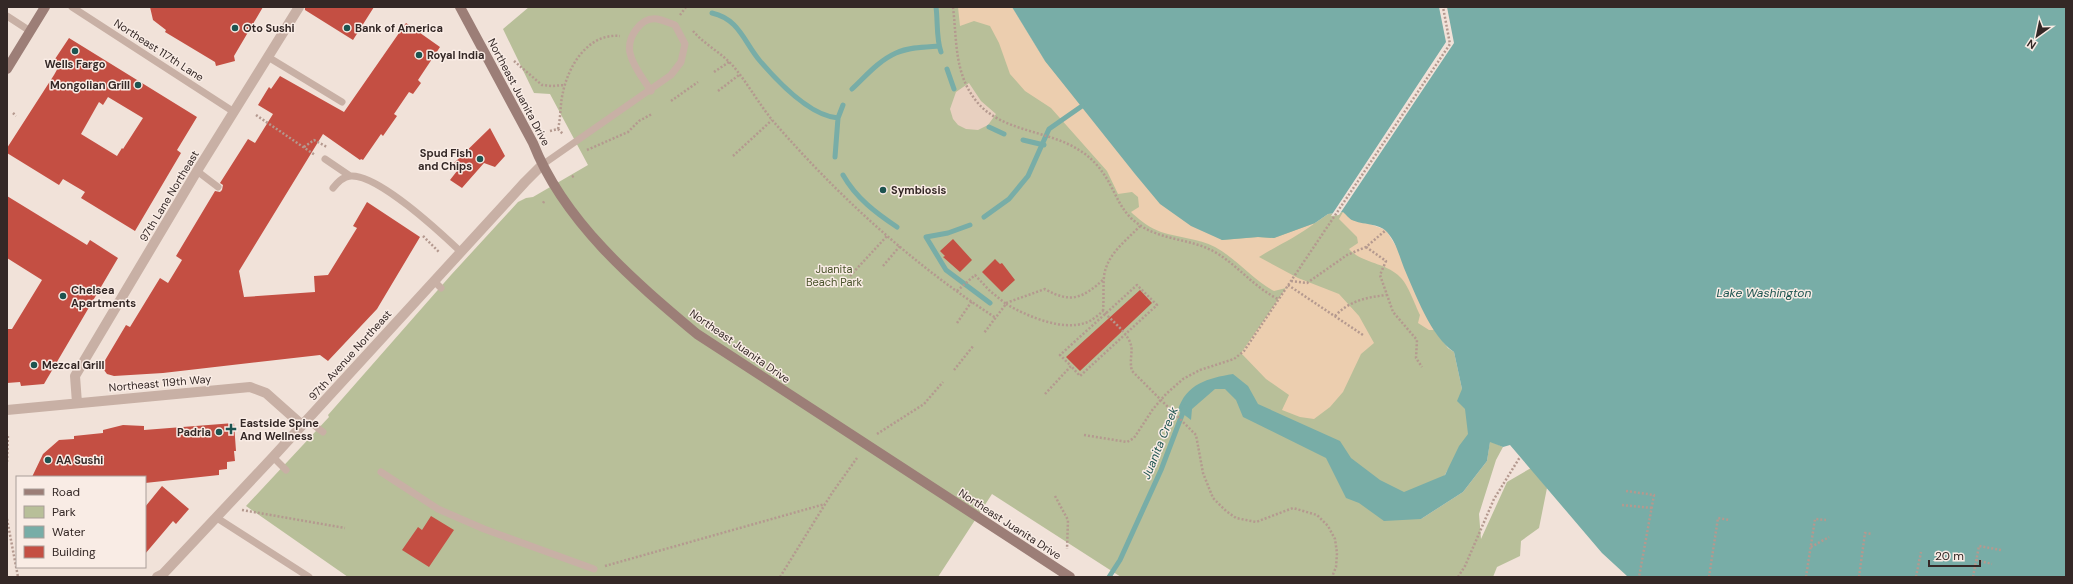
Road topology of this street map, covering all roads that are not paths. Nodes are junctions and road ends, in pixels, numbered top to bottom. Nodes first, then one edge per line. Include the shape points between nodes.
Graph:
1 (45, 7) edge
2 (72, 7) edge
3 (300, 7) edge
4 (460, 7) edge
5 (7, 16) edge
6 (30, 31) junction
7 (268, 57) junction
8 (7, 69) edge
9 (651, 91) junction
10 (342, 102) dead end
11 (234, 112) junction
12 (325, 159) dead end
13 (542, 165) junction
14 (197, 171) junction
15 (350, 176) junction
16 (218, 187) dead end
17 (333, 188) dead end
18 (461, 252) junction
19 (77, 403) junction
20 (7, 410) edge
21 (305, 423) junction
22 (323, 432) dead end
23 (273, 457) junction
24 (286, 470) dead end
25 (381, 472) dead end
26 (217, 518) junction
27 (594, 570) road end
28 (157, 577) edge
29 (309, 577) edge
30 (1070, 577) edge

1 - 6 main road
2 - 11 lane, Northeast 117th Lane
3 - 7 street, 97th Lane Northeast
4 - 13 main road, Northeast Juanita Drive via 533,142
5 - 6 lane
6 - 8 main road
7 - 10 lane
7 - 11 street, 97th Lane Northeast
9 - 9 lane via 676,69 684,53 685,44 675,25 656,19 640,25 630,42 632,61
9 - 13 lane
11 - 14 street, 97th Lane Northeast
12 - 15 lane
13 - 18 street, 97th Avenue Northeast
13 - 30 main road, Northeast Juanita Drive via 583,224 609,254 646,291 697,334
14 - 16 lane
14 - 19 street, 97th Lane Northeast via 75,376
15 - 17 lane via 340,180
15 - 18 lane via 362,178 387,191
18 - 21 street, 97th Avenue Northeast via 438,284
19 - 20 street, Northeast 119th Way
19 - 21 street, Northeast 119th Way via 250,387 266,393
21 - 22 lane
21 - 23 street, 97th Avenue Northeast
23 - 24 lane
23 - 26 street, 97th Avenue Northeast
25 - 27 lane via 438,509
26 - 28 street, 97th Avenue Northeast via 163,574
26 - 29 lane

